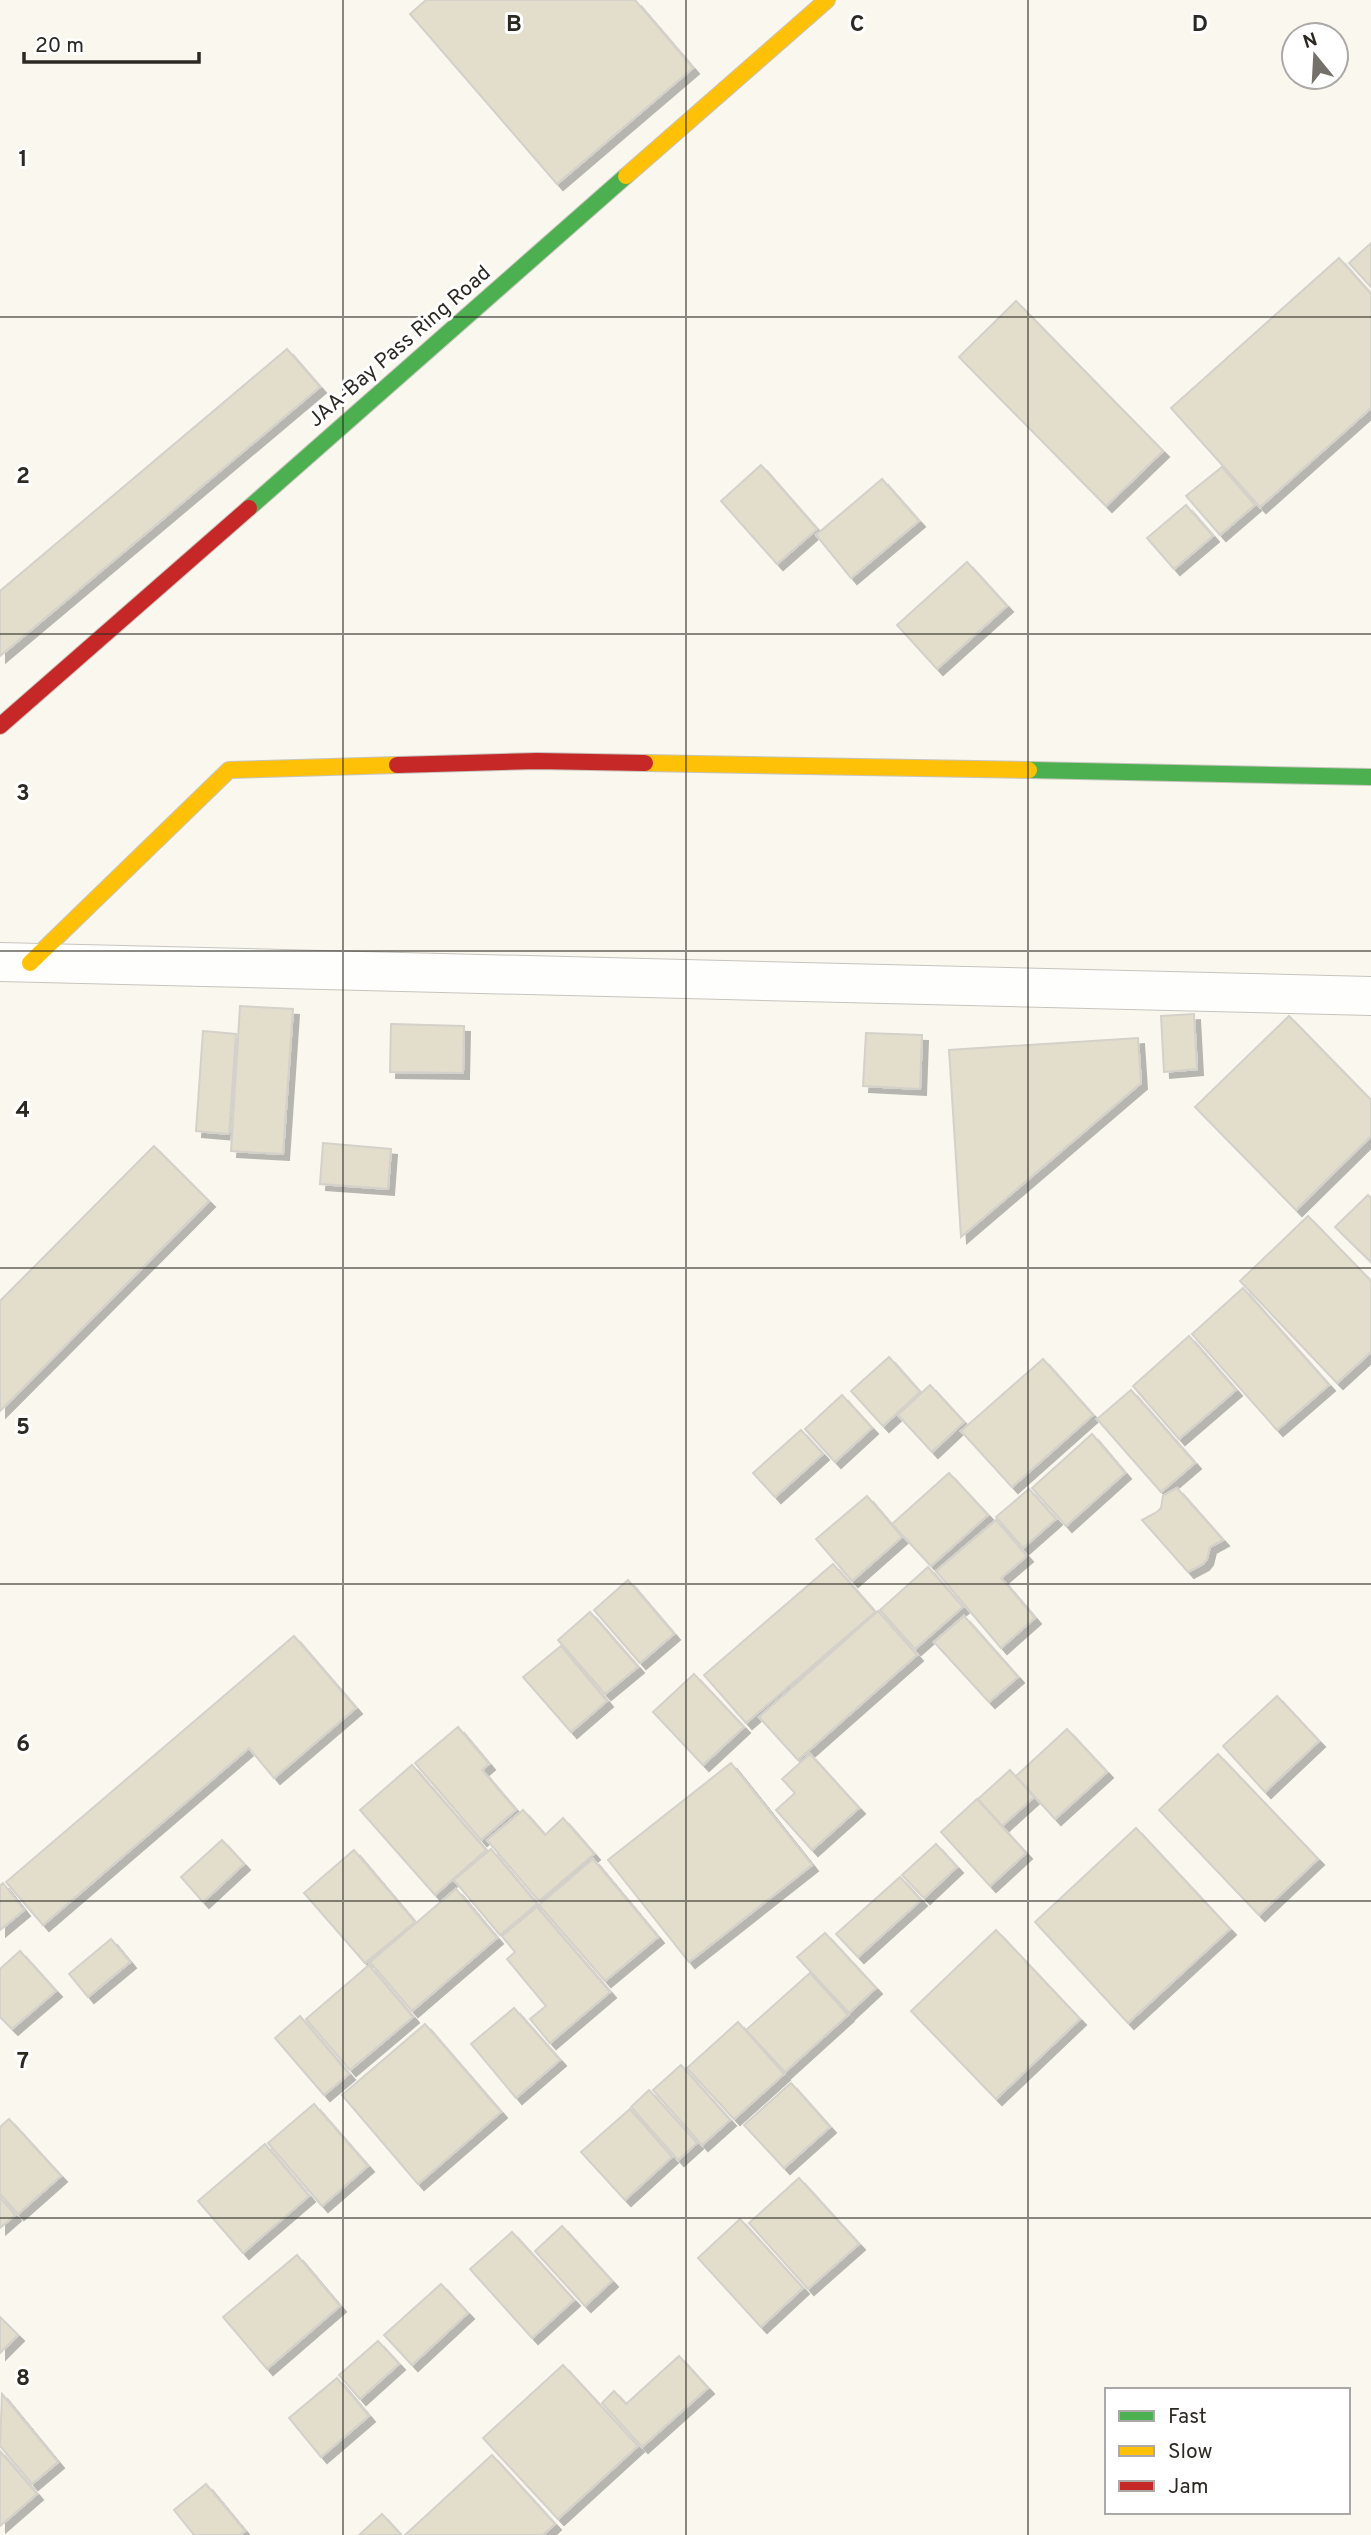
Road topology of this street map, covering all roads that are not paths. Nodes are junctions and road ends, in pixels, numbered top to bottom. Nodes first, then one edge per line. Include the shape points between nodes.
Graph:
1 (827, 0) edge
2 (0, 726) edge
3 (1371, 777) edge
4 (15, 963) edge
5 (1371, 996) edge

1 - 2 main road, JAA-Bay Pass Ring Road
3 - 4 main road via 537,761 229,770
4 - 5 street

